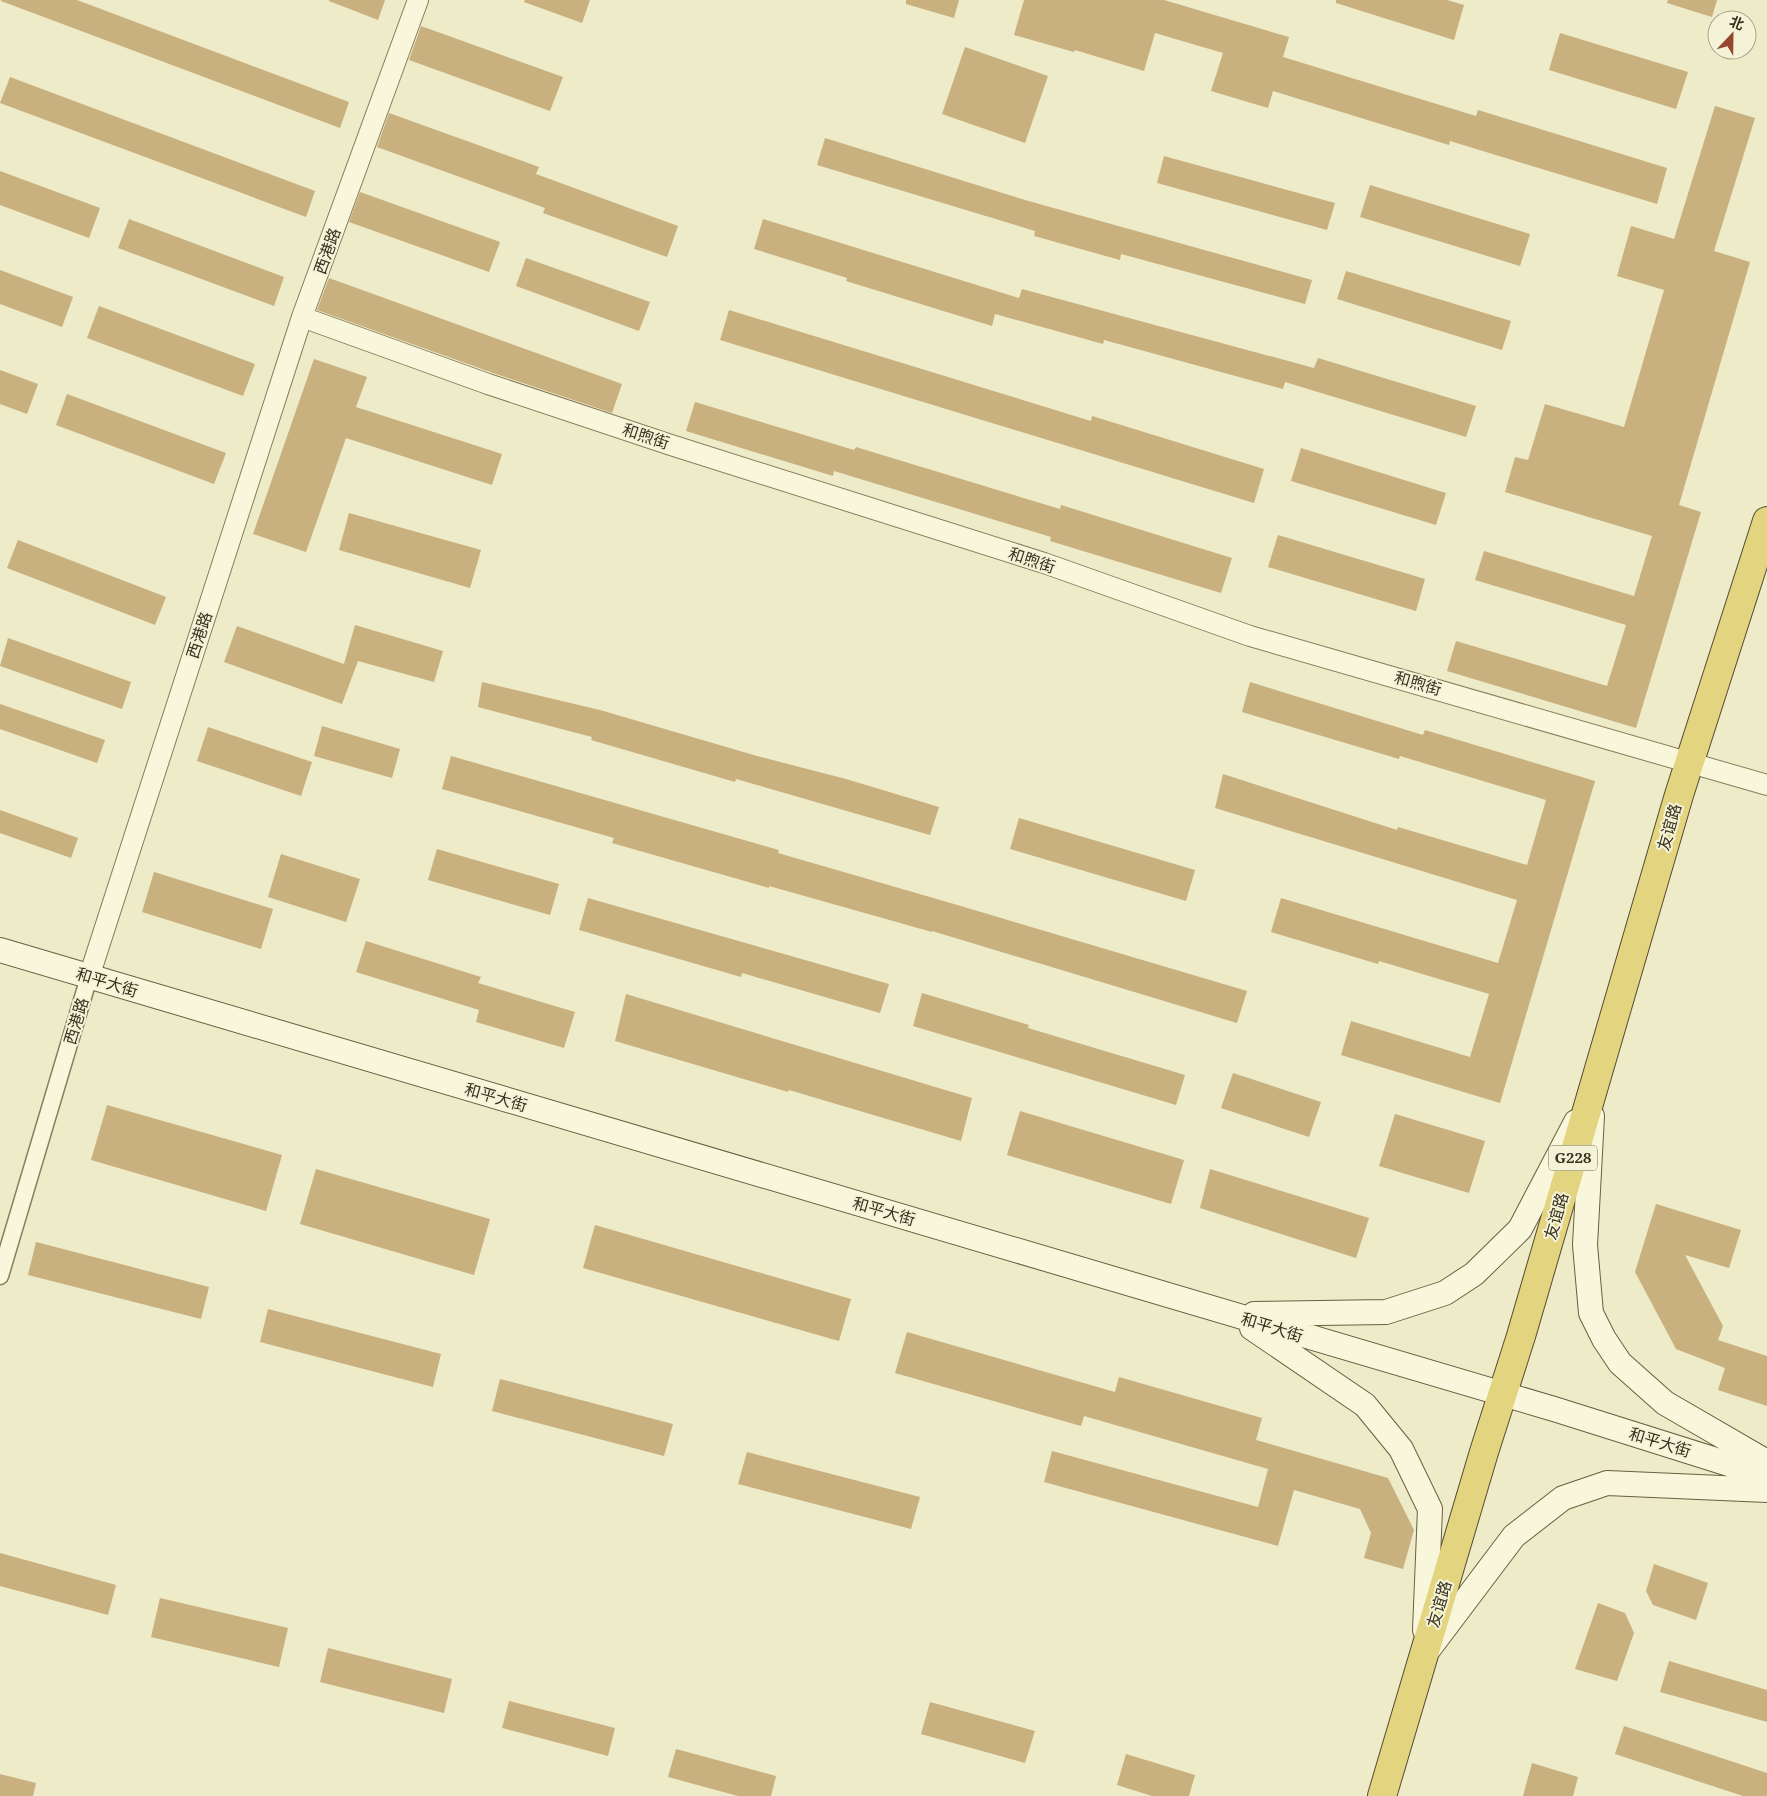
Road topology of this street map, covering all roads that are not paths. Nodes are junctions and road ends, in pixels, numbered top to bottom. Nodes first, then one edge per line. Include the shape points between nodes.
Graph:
1 (418, 0) edge
2 (302, 317) junction
3 (1767, 521) edge
4 (1690, 762) junction
5 (1767, 785) edge
6 (0, 950) edge
7 (89, 977) junction
8 (1594, 1087) junction
9 (0, 1276) edge
10 (1232, 1315) junction
11 (1503, 1396) junction
12 (1767, 1462) edge
13 (1767, 1476) edge
14 (1767, 1490) edge
15 (1424, 1656) junction
16 (1382, 1796) edge

1 - 2 street, 西港路
2 - 4 street, 和煦街 via 488,384 1044,564 1250,636
2 - 7 street, 西港路
3 - 4 highway, 友谊路 / G228
4 - 5 street, 和煦街
4 - 8 highway, 友谊路 / G228
6 - 7 main road, 和平大街
7 - 9 street, 西港路
7 - 10 main road, 和平大街
8 - 10 main road via 1520,1229 1474,1274 1446,1293 1386,1312
8 - 11 highway, 友谊路 / G228
8 - 12 main road via 1585,1245 1591,1313 1620,1363 1665,1403
10 - 11 main road, 和平大街
10 - 15 main road via 1365,1405 1400,1449 1430,1509
11 - 13 main road, 和平大街
11 - 15 highway, 友谊路 / G228
14 - 15 main road via 1607,1483 1563,1498 1514,1536
15 - 16 highway, 友谊路 / G228

